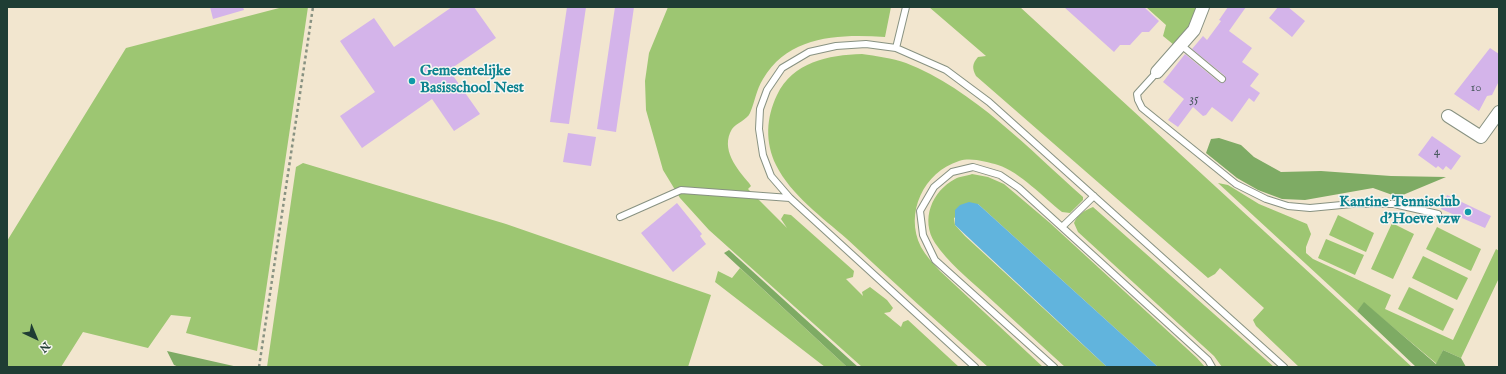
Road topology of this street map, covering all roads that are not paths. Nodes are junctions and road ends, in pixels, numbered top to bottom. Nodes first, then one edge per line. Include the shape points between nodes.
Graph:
1 (906, 7) edge
2 (1203, 7) edge
3 (1181, 45) junction
4 (896, 48) junction
5 (1157, 72) joint
6 (1222, 79) dead end
7 (1499, 112) edge
8 (1448, 116) dead end
9 (1094, 196) junction
10 (790, 198) junction
11 (1438, 214) dead end
12 (620, 217) dead end
13 (1062, 227) junction
14 (975, 367) edge
15 (1054, 367) edge
16 (1212, 367) edge
17 (1284, 367) edge

1 - 4 lane
2 - 3 street via 1194,30
3 - 5 street
3 - 6 lane
4 - 9 lane via 946,70 989,102
4 - 10 lane via 866,44 836,46 809,52 782,68 764,96 760,109 760,129 763,155 771,176
5 - 11 lane via 1138,94 1142,108 1236,184 1266,200 1310,208 1394,204
7 - 8 street via 1481,137
9 - 13 lane
9 - 17 lane
10 - 12 lane via 681,190
10 - 14 lane
13 - 15 lane via 1019,188 1000,176 973,167 952,172 934,187 920,211 923,235 935,260
13 - 16 lane via 1208,360

